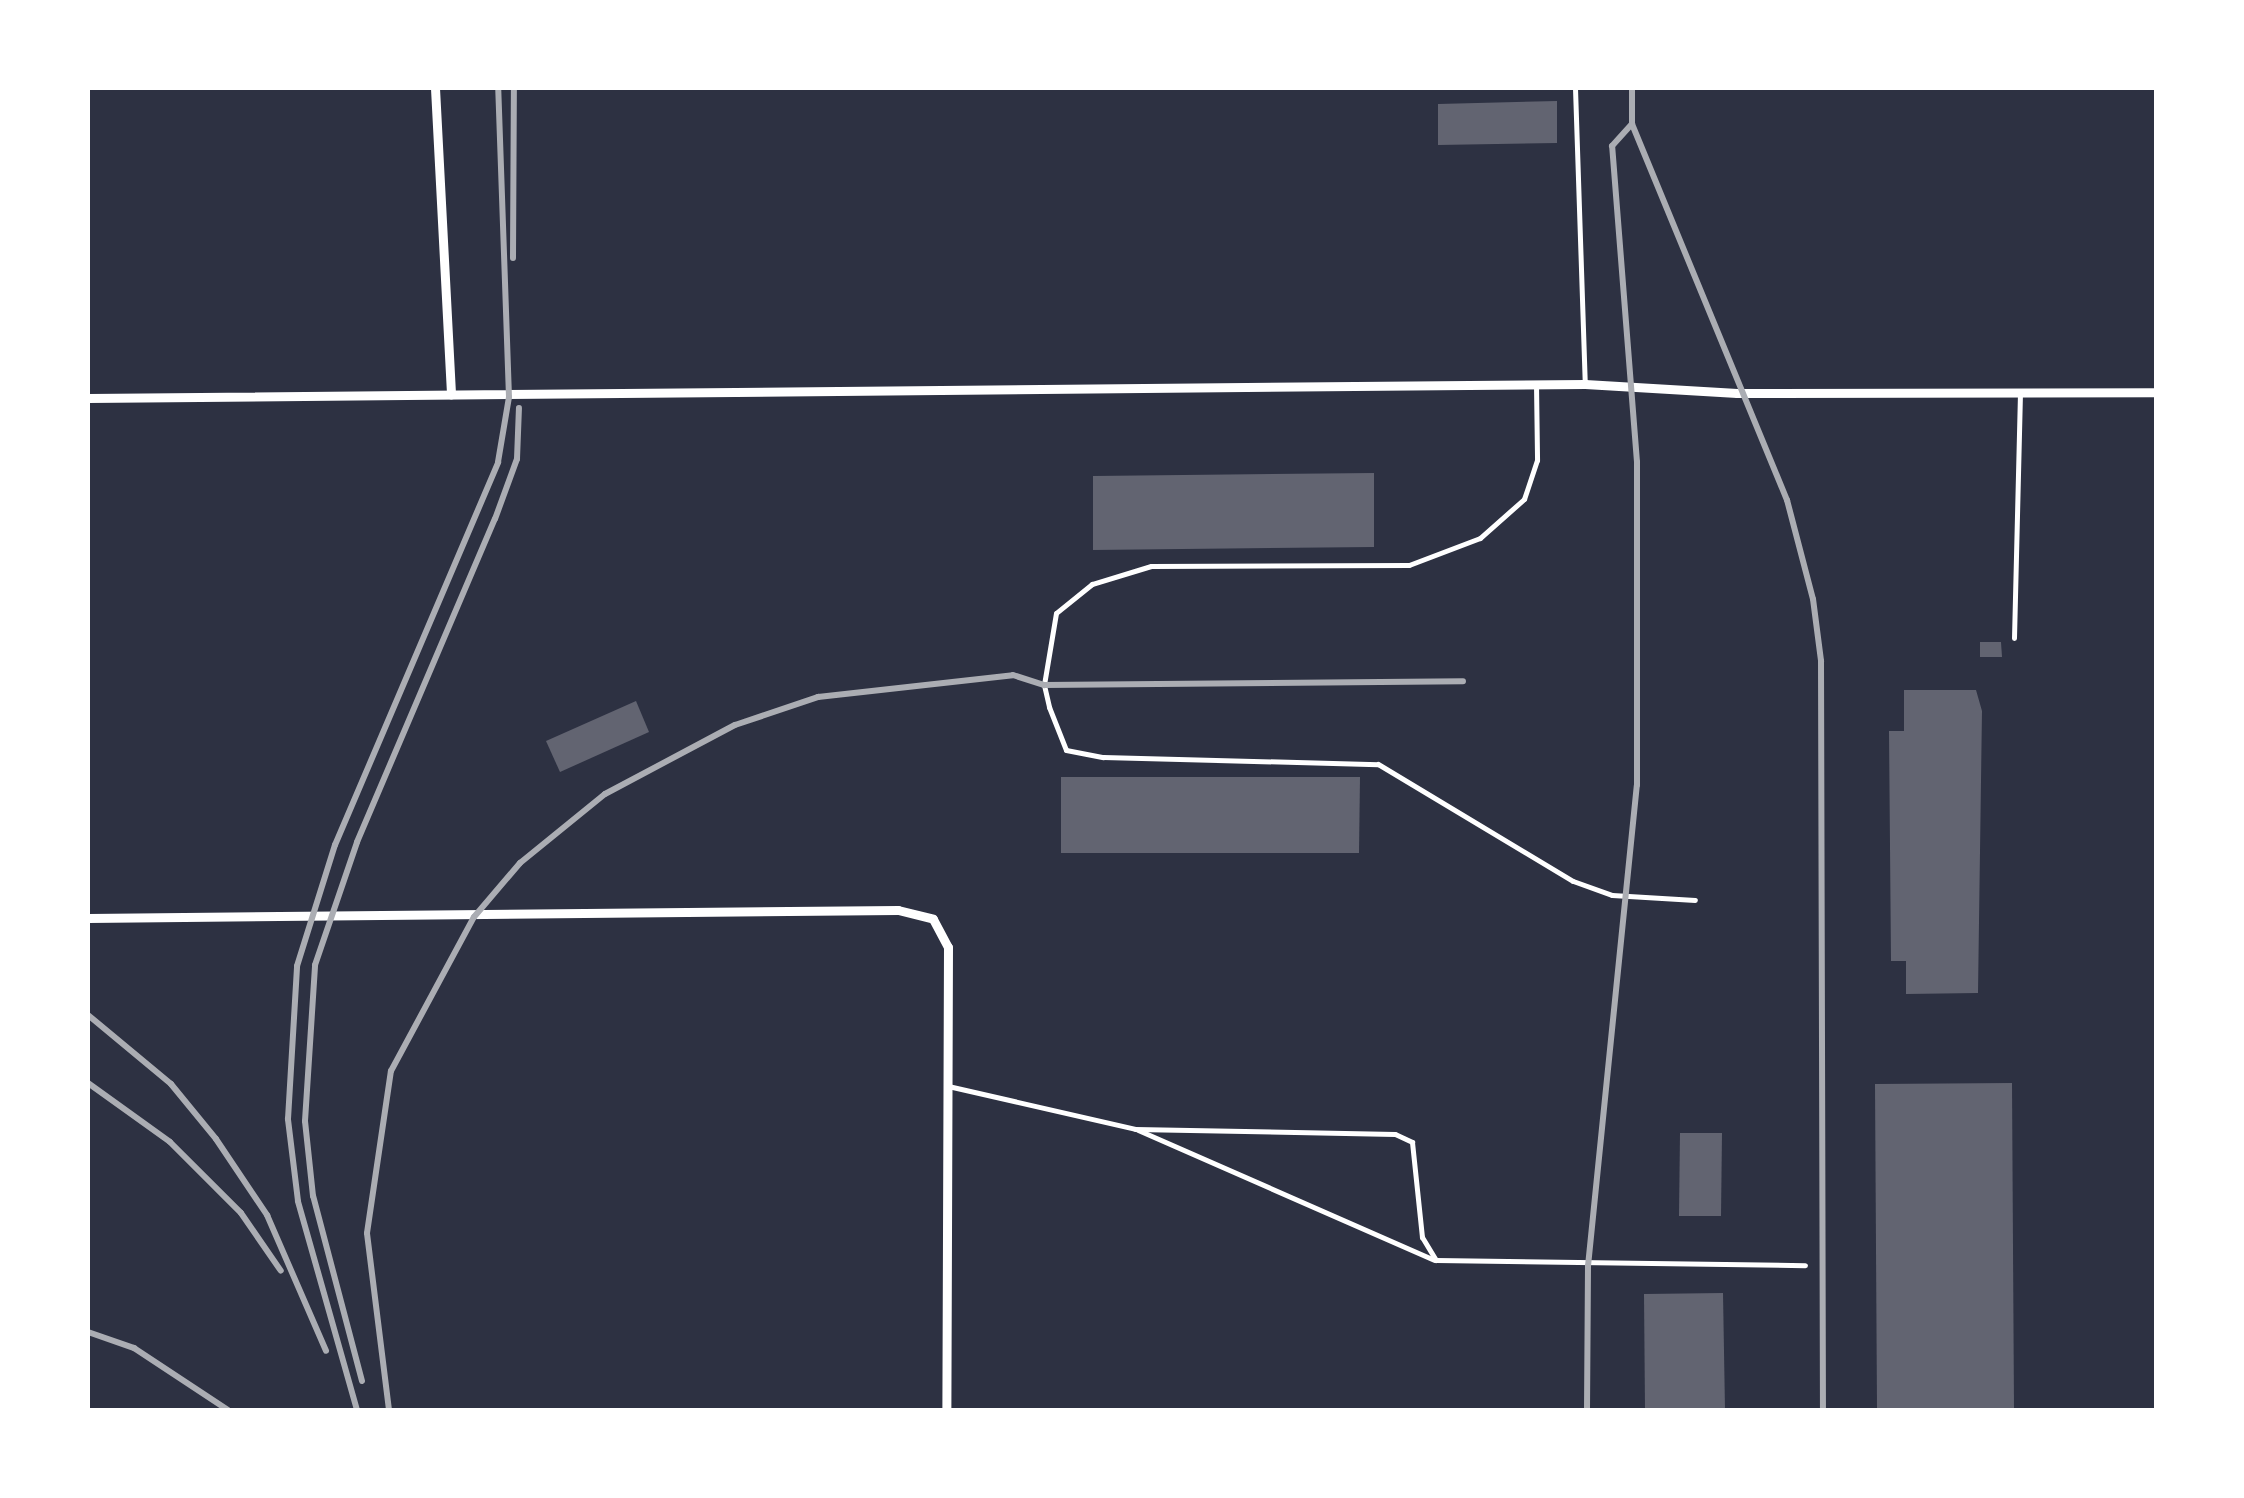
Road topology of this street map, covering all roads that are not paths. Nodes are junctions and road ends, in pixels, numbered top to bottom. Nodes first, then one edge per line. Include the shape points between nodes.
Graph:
1 (434, 88) edge
2 (1575, 88) edge
3 (1536, 384) junction
4 (1585, 384) junction
5 (2020, 392) junction
6 (2156, 392) edge
7 (451, 396) junction
8 (88, 398) edge
9 (2014, 638) dead end
10 (1695, 900) dead end
11 (88, 918) edge
12 (948, 1086) junction
13 (1135, 1129) junction
14 (1436, 1260) junction
15 (1804, 1264) dead end
16 (946, 1410) edge

1 - 7 street
2 - 4 lane
3 - 4 street
3 - 7 street
3 - 10 lane via 1536,460 1524,499 1480,538 1409,565 1151,566 1092,584 1056,613 1044,685 1050,708 1066,750 1103,758 1378,764 1573,881 1612,895
4 - 5 street
5 - 6 street
5 - 9 lane
7 - 8 street
11 - 12 street via 898,910 933,920 948,946
12 - 13 lane
12 - 16 street
13 - 14 lane
13 - 14 lane via 1395,1134 1412,1142 1422,1237
14 - 15 lane

